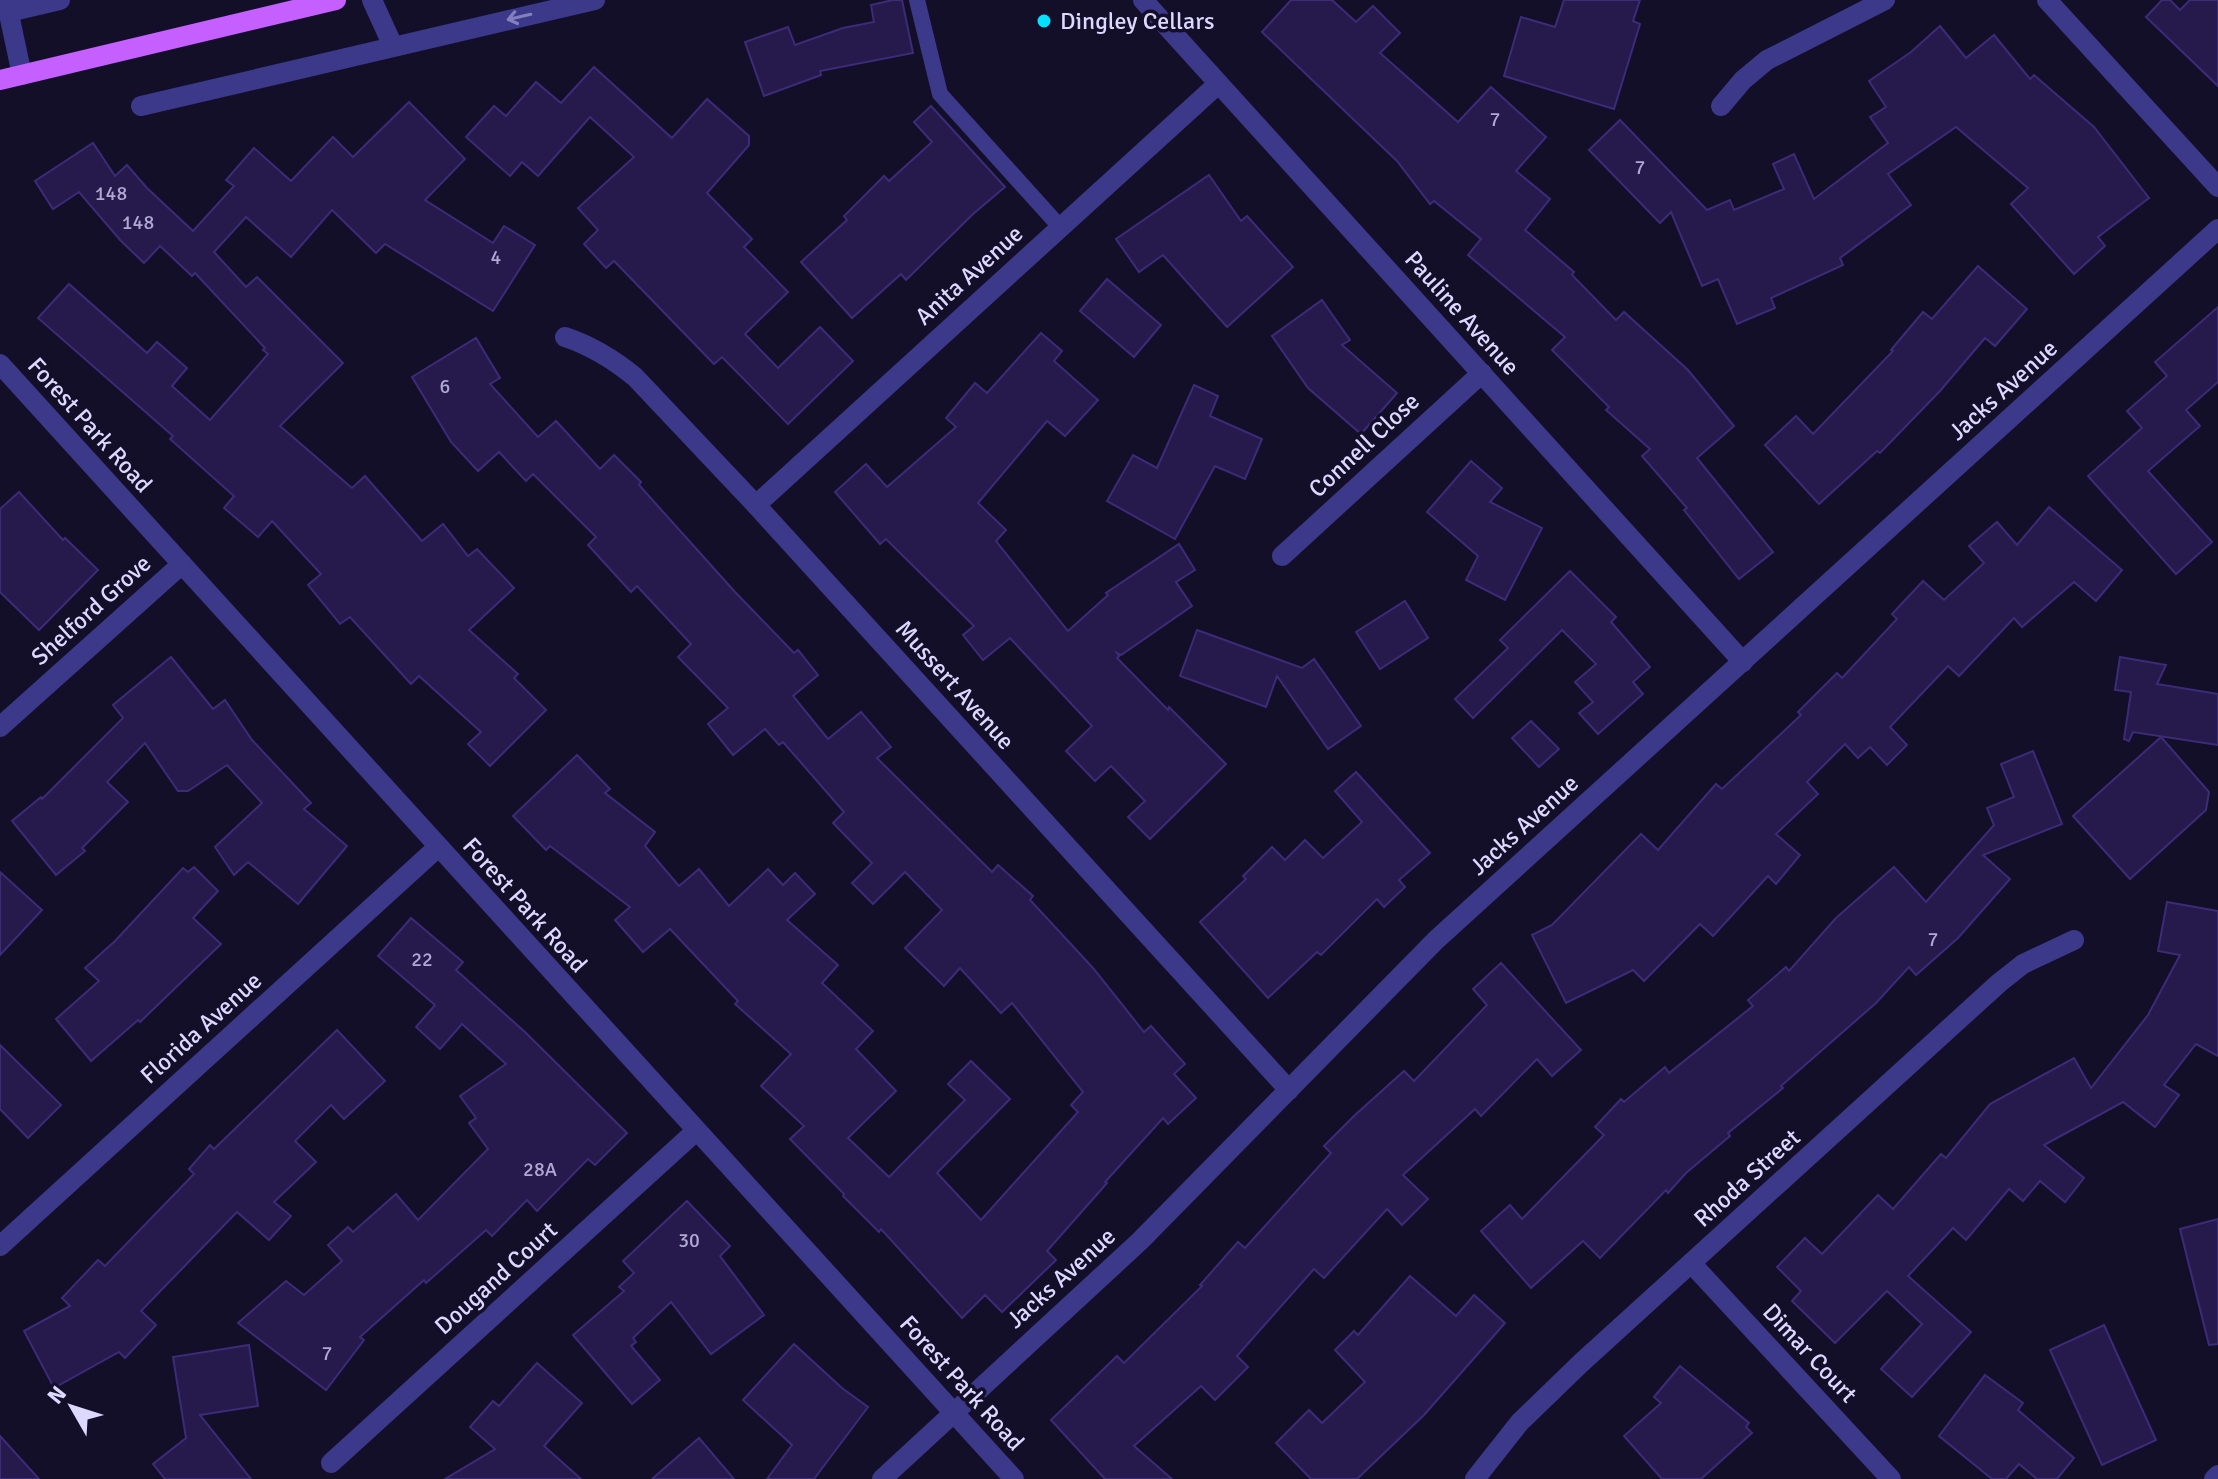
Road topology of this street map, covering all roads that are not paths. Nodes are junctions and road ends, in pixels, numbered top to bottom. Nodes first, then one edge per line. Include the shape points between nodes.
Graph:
1 (60, 0) edge
2 (336, 0) edge
3 (372, 0) edge
4 (595, 0) edge
5 (917, 0) edge
6 (1143, 0) edge
7 (1885, 0) edge
8 (2047, 0) edge
9 (7, 6) edge
10 (393, 46) junction
11 (22, 75) junction
12 (0, 80) edge
13 (1218, 84) junction
14 (141, 106) dead end
15 (1721, 106) dead end
16 (2218, 187) edge
17 (1061, 228) junction
18 (2218, 229) edge
19 (565, 337) dead end
20 (0, 364) edge
21 (1482, 373) junction
22 (756, 505) junction
23 (1282, 556) dead end
24 (182, 564) junction
25 (1743, 662) junction
26 (0, 727) edge
27 (437, 848) junction
28 (2074, 940) dead end
29 (1289, 1090) junction
30 (696, 1131) junction
31 (0, 1246) edge
32 (1691, 1263) junction
33 (954, 1412) junction
34 (331, 1463) dead end
35 (882, 1479) edge
36 (1014, 1479) edge
37 (1475, 1479) edge
38 (1891, 1479) edge

1 - 9 street
2 - 11 main road
3 - 10 street
4 -> 10 street
5 - 17 lane via 940,94
6 - 13 street, Pauline Avenue
7 - 15 street via 1767,60
8 - 16 street
9 - 11 street
10 - 14 street
11 - 12 main road
13 - 17 street, Anita Avenue
13 - 21 street, Pauline Avenue
17 - 22 street, Anita Avenue
18 - 25 street, Jacks Avenue
19 - 22 street, Mussert Avenue via 588,345 635,377
20 - 24 street, Forest Park Road
21 - 23 street, Connell Close
21 - 25 street, Pauline Avenue
22 - 29 street, Mussert Avenue
24 - 26 street, Shelford Grove
24 - 27 street, Forest Park Road
25 - 29 street, Jacks Avenue via 1436,940
27 - 30 street, Forest Park Road
27 - 31 street, Florida Avenue
28 - 32 street, Rhoda Street via 2023,964 1999,983
29 - 33 street, Jacks Avenue via 1140,1241
30 - 33 street, Forest Park Road
30 - 34 street, Dougand Court
32 - 37 street, Rhoda Street via 1542,1400
32 - 38 street, Dimar Court
33 - 35 street, Jacks Avenue
33 - 36 street, Forest Park Road

